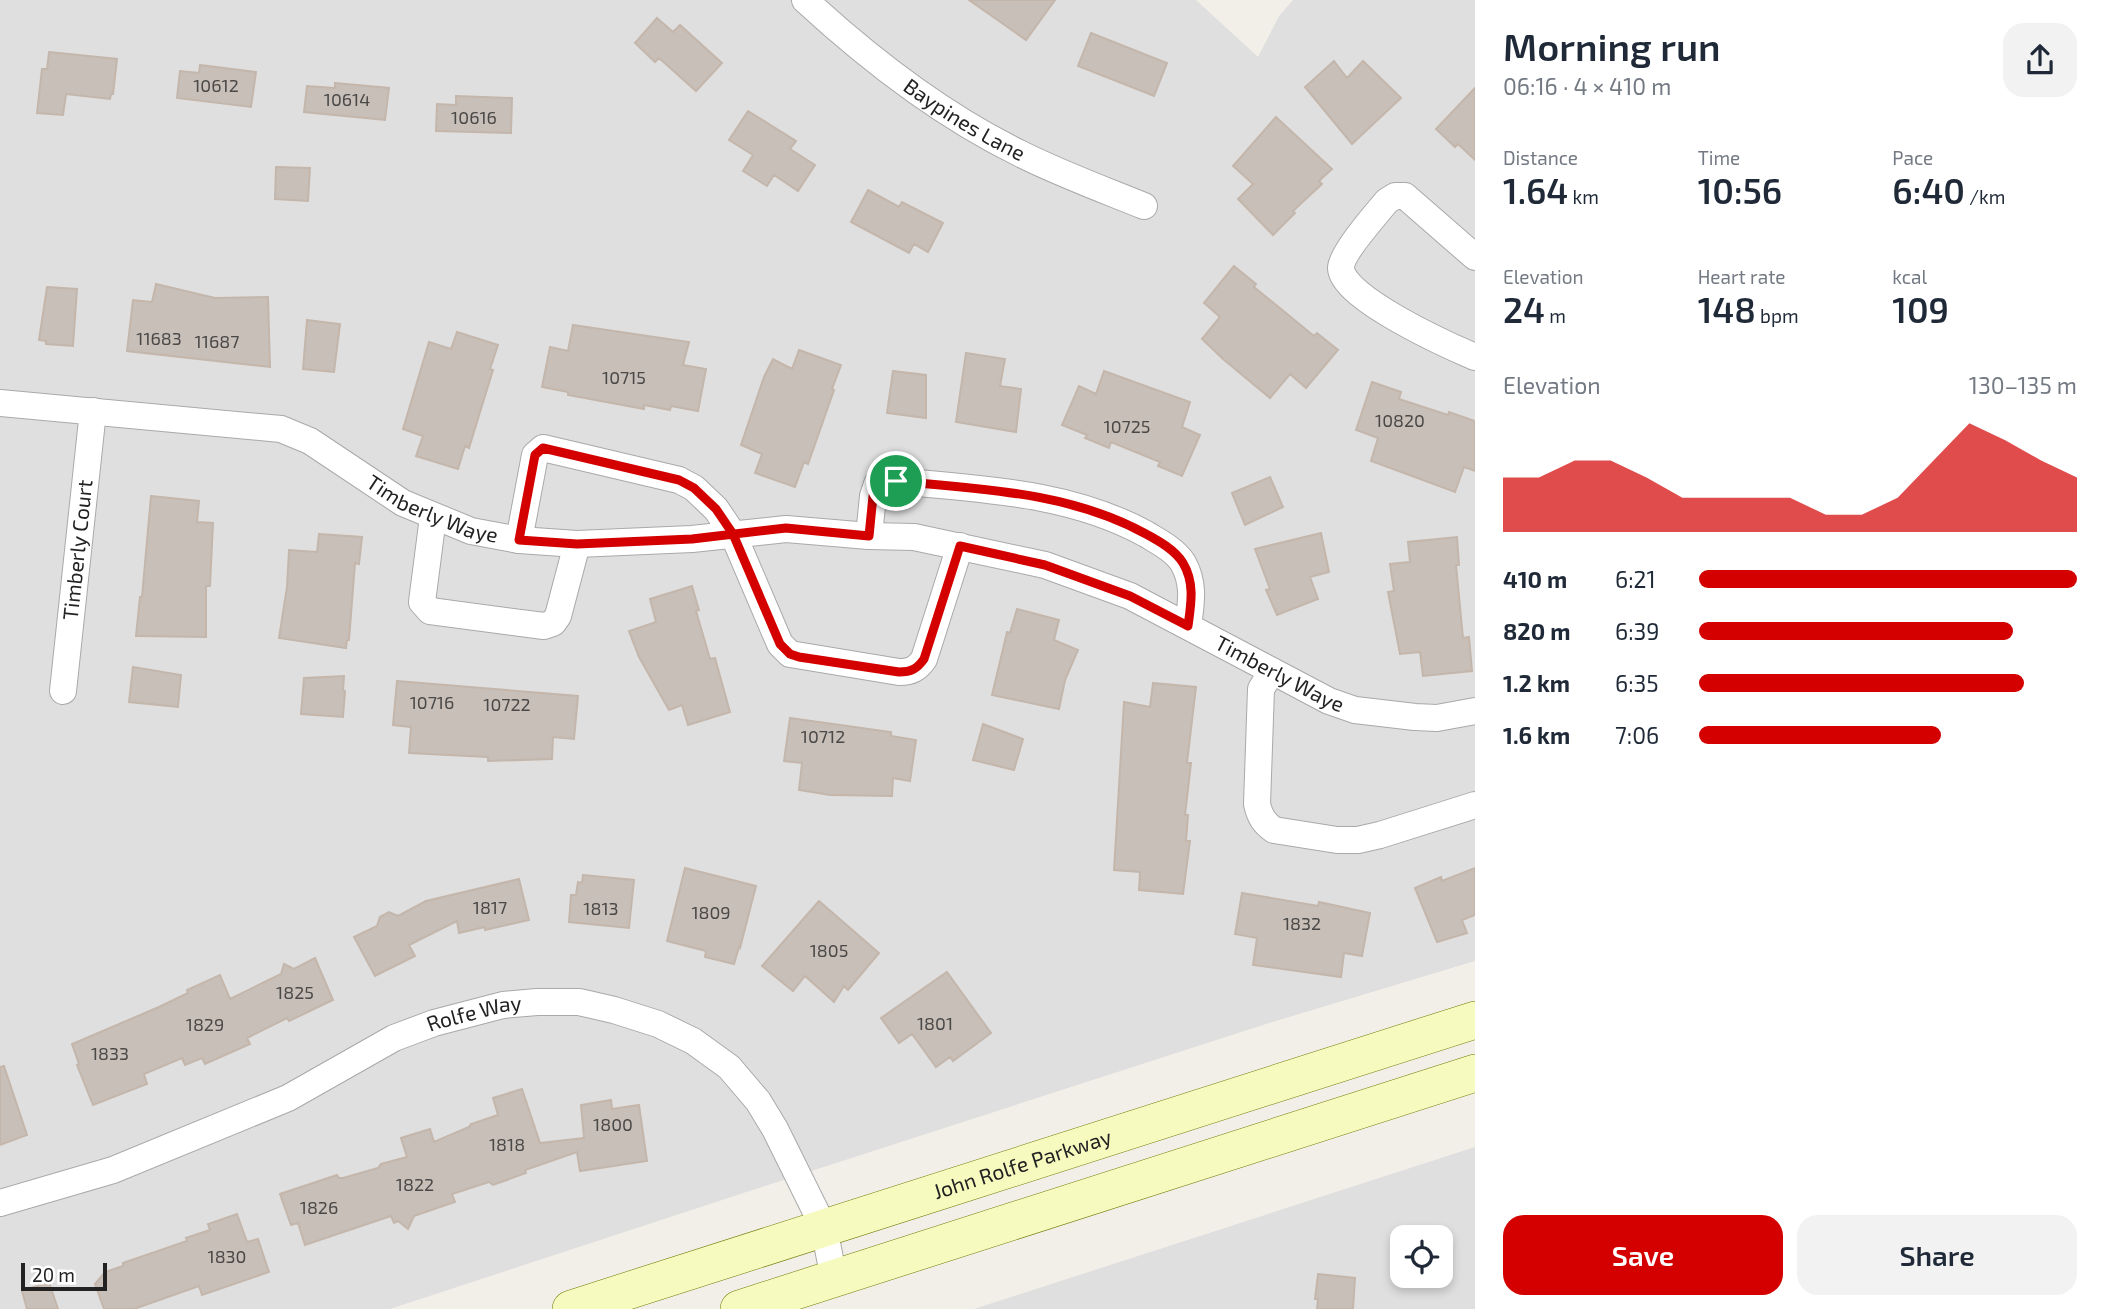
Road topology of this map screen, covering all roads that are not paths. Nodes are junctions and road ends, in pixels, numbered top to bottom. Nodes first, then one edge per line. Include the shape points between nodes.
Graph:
1 (805, 0) edge
2 (1144, 205) dead end
3 (1475, 257) edge
4 (1475, 357) edge
5 (0, 402) edge
6 (93, 411) junction
7 (433, 517) junction
8 (733, 534) junction
9 (869, 536) junction
10 (519, 540) junction
11 (577, 544) junction
12 (960, 546) junction
13 (1188, 626) junction
14 (1272, 671) junction
15 (63, 691) dead end
16 (1475, 711) edge
17 (1475, 805) edge
18 (1475, 1020) edge
19 (1475, 1073) edge
20 (0, 1203) edge
21 (824, 1228) junction
22 (834, 1279) junction
23 (571, 1309) edge
24 (739, 1309) edge

1 - 2 street, Baypines Lane via 902,81 945,110 1018,153
3 - 4 street via 1405,195 1387,201 1344,257 1341,270 1347,282 1380,308 1424,335
5 - 6 street, Timberly Waye
6 - 7 street, Timberly Waye via 281,429 310,440 403,503
6 - 15 street, Timberly Court
7 - 10 street, Timberly Waye via 471,531
7 - 11 street via 422,602 430,611 544,626 553,623
8 - 9 street, Timberly Waye via 786,528
8 - 10 street via 716,509 679,480 543,448 535,455
8 - 11 street, Timberly Waye
8 - 12 street via 780,644 790,654 899,672 909,672 924,659
9 - 12 street, Timberly Waye via 914,537
9 - 13 street via 877,484 896,481 1038,497 1085,508 1128,524 1183,563 1193,594
10 - 11 street, Timberly Waye
12 - 13 street, Timberly Waye via 1045,565 1130,596
13 - 14 street, Timberly Waye
14 - 16 street, Timberly Waye via 1355,710 1437,718
14 - 17 street via 1261,689 1257,804 1265,824 1274,830 1358,840
18 - 21 main road, John Rolfe Parkway
19 - 22 main road
20 - 21 street, Rolfe Way via 113,1170 288,1098 394,1038 434,1023 503,1005 579,1002 658,1024 729,1067 775,1129
21 - 22 street, Rolfe Way
21 - 23 main road, John Rolfe Parkway
22 - 24 main road

